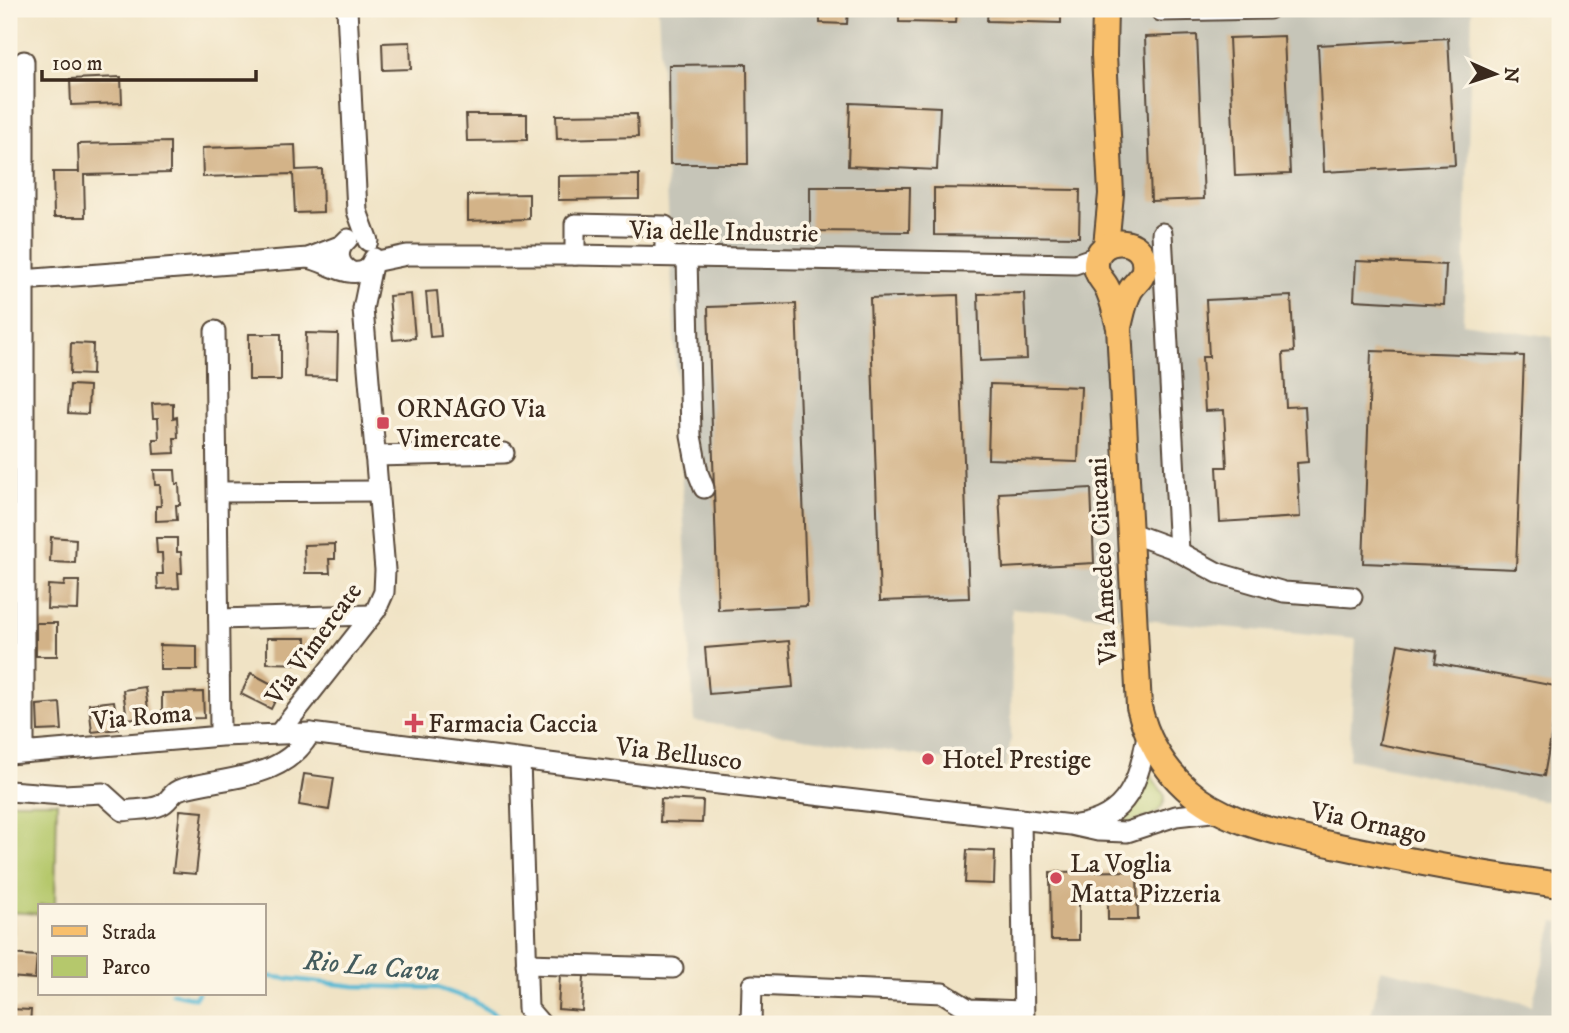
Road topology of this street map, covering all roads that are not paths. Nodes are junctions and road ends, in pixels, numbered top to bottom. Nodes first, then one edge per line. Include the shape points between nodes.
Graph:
1 (347, 9) edge
2 (1105, 9) edge
3 (1160, 9) edge
4 (1269, 9) edge
5 (24, 61) dead end
6 (1111, 194) junction
7 (357, 211) junction
8 (1161, 233) dead end
9 (368, 241) junction
10 (345, 243) junction
11 (1131, 244) junction
12 (575, 254) junction
13 (665, 256) junction
14 (687, 257) junction
15 (308, 258) junction
16 (373, 263) junction
17 (1102, 265) junction
18 (352, 272) junction
19 (17, 281) edge
20 (1132, 287) junction
21 (1119, 327) junction
22 (215, 331) dead end
23 (16, 432) edge
24 (504, 453) dead end
25 (374, 456) junction
26 (704, 488) dead end
27 (377, 491) junction
28 (218, 492) junction
29 (1131, 533) junction
30 (1179, 551) junction
31 (1352, 597) dead end
32 (372, 615) junction
33 (219, 619) junction
34 (220, 728) dead end
35 (280, 732) junction
36 (310, 733) junction
37 (1147, 735) junction
38 (16, 753) edge
39 (520, 760) junction
40 (1178, 781) junction
41 (9, 791) edge
42 (1220, 811) junction
43 (1021, 819) junction
44 (1162, 821) junction
45 (1044, 822) junction
46 (1071, 825) junction
47 (1022, 859) junction
48 (1560, 885) edge
49 (526, 964) junction
50 (673, 968) dead end
51 (1023, 1017) edge
52 (541, 1024) edge
53 (751, 1024) edge

1 - 7 street
2 - 6 main road, Via Amedeo Ciucani
3 - 4 street
5 - 19 street
6 - 11 main road, Via Amedeo Ciucani
6 - 17 main road, Via Amedeo Ciucani
7 - 9 street
7 - 10 street
8 - 30 street
9 - 10 street via 358,237
9 - 16 street via 374,250
10 - 15 street
10 - 18 street via 339,259
11 - 17 main road via 1120,241
11 - 20 main road, Via Amedeo Ciucani via 1141,252 1145,265 1142,277
12 - 13 street, Via delle Industrie
12 - 13 street via 575,224 665,226
12 - 16 street, Via delle Industrie via 407,255
13 - 14 street, Via delle Industrie
14 - 17 street, Via delle Industrie
14 - 26 street via 691,436
15 - 18 street
15 - 19 street
16 - 18 street via 363,272
16 - 25 street, Via Vimercate via 363,309
17 - 20 main road via 1117,290
17 - 21 main road, Via Amedeo Ciucani
19 - 23 street
20 - 21 main road, Via Amedeo Ciucani
21 - 29 main road, Via Amedeo Ciucani
22 - 28 street
23 - 38 street
24 - 25 street
25 - 27 street, Via Vimercate
27 - 28 street
27 - 32 street, Via Vimercate via 385,584
28 - 33 street
29 - 30 street
29 - 37 main road, Via Amedeo Ciucani via 1136,675
30 - 31 street via 1218,573 1284,592
32 - 33 street
32 - 35 street, Via Vimercate
33 - 34 street
35 - 36 street, Via Bellusco
35 - 38 street, Via Roma
36 - 39 street, Via Bellusco
36 - 41 street via 303,747 278,765 177,789 162,805 123,811 103,793 63,796
37 - 40 main road, Via Amedeo Ciucani
37 - 46 street, Via Bellusco via 1141,769 1128,796 1102,818
39 - 43 street, Via Bellusco
39 - 49 street
40 - 42 main road, Via Ornago
40 - 44 street via 1175,802
42 - 44 street, Via Bellusco
42 - 48 main road, Via Ornago via 1298,837 1360,851
43 - 45 street, Via Bellusco
43 - 47 street
44 - 46 street, Via Bellusco via 1120,833
45 - 46 street, Via Bellusco
45 - 47 street
47 - 51 street
49 - 50 street
49 - 52 street via 528,1009
51 - 53 street via 969,1009 943,993 752,985

